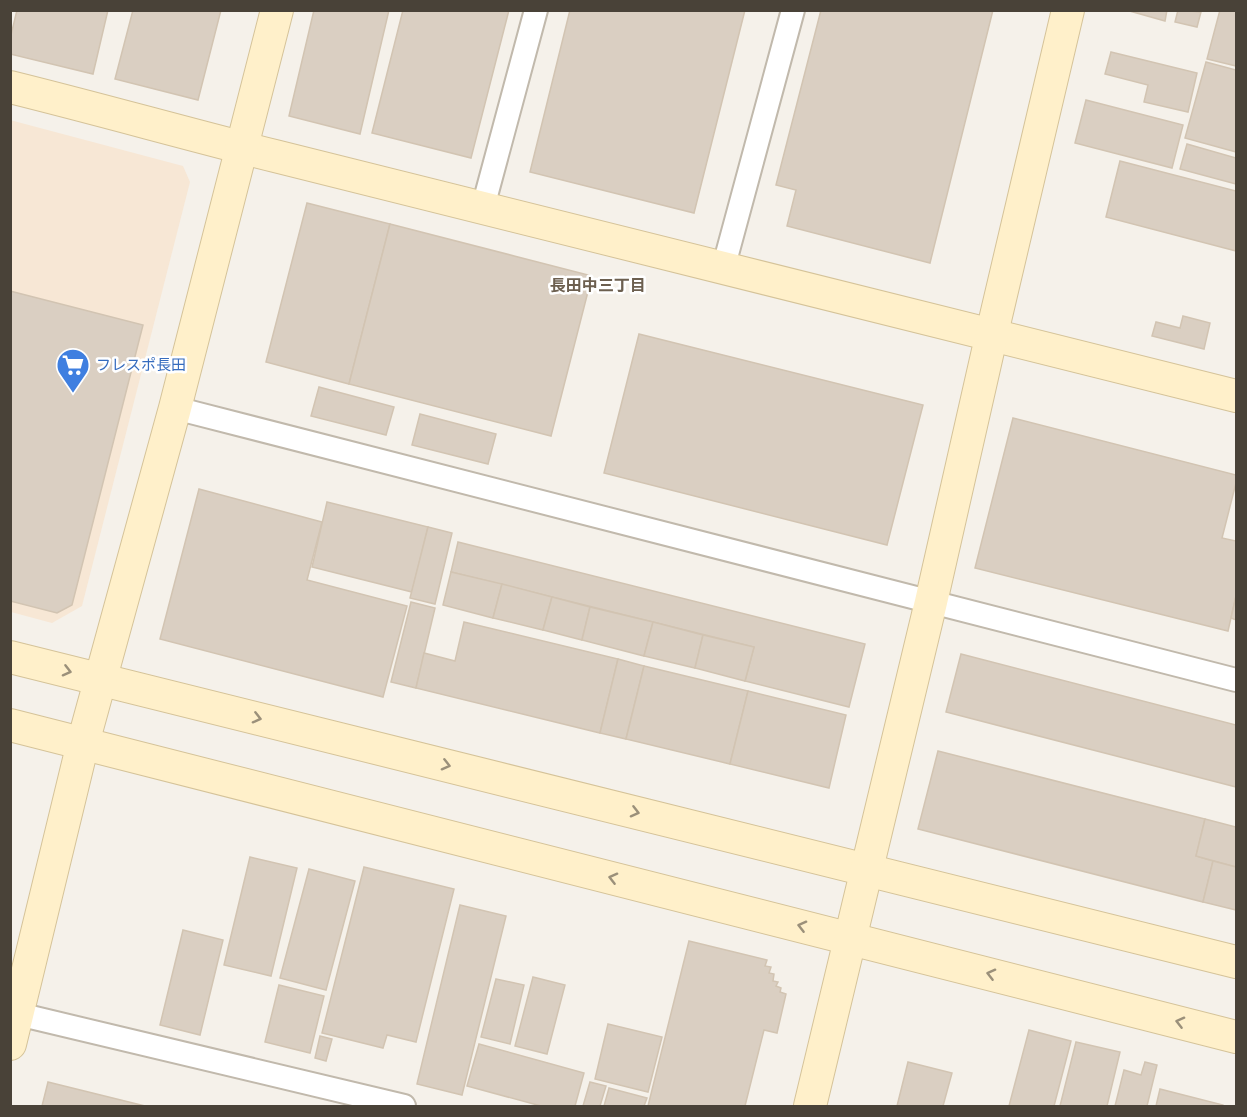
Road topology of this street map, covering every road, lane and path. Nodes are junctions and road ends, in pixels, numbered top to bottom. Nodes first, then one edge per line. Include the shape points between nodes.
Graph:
1 (277, 10) edge
2 (536, 10) edge
3 (793, 10) edge
4 (1068, 10) edge
5 (10, 87) edge
6 (242, 148) junction
7 (483, 207) junction
8 (723, 268) junction
9 (992, 333) junction
10 (1236, 396) edge
11 (175, 408) junction
12 (931, 602) junction
13 (10, 657) edge
14 (100, 679) junction
15 (1236, 680) edge
16 (10, 725) edge
17 (83, 743) junction
18 (867, 870) junction
19 (850, 938) junction
20 (1236, 962) edge
21 (18, 1014) junction
22 (1236, 1036) edge
23 (10, 1044) edge
24 (404, 1107) edge
25 (810, 1107) edge

1 - 6 street
2 - 7 street
3 - 8 street
4 - 9 street
5 - 6 street
6 - 7 street
6 - 11 street
7 - 8 street
8 - 9 street
9 - 10 street
9 - 12 street
11 - 12 street
11 - 14 street
12 - 15 street
12 - 18 street
13 -> 14 street
14 - 17 street
14 -> 18 street
16 - 17 street
19 -> 17 street
17 - 21 street
18 - 19 street
18 - 20 street
22 -> 19 street
19 - 25 street
21 - 23 street
21 - 24 street

